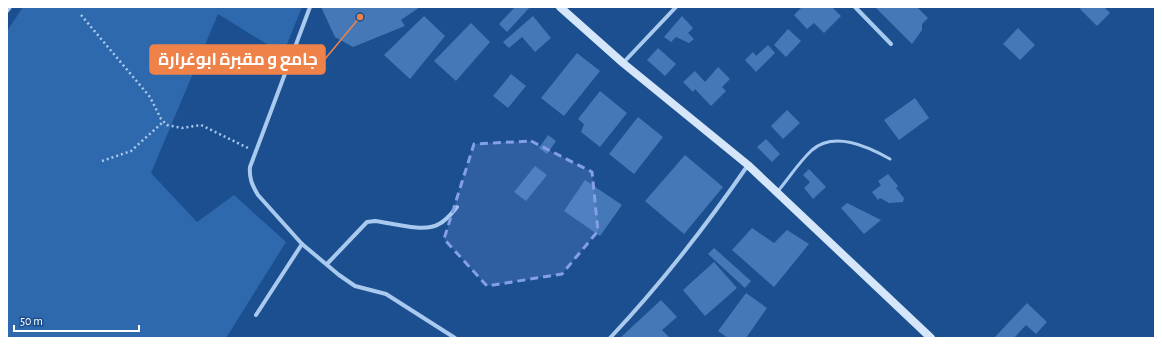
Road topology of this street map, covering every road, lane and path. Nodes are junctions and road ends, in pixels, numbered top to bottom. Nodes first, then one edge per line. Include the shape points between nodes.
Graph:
1 (10, 7) edge
2 (310, 7) edge
3 (560, 7) edge
4 (676, 7) edge
5 (855, 7) edge
6 (7, 11) edge
7 (81, 15) dead end
8 (891, 44) dead end
9 (623, 63) junction
10 (164, 122) junction
11 (256, 152) junction
12 (890, 159) dead end
13 (102, 162) dead end
14 (748, 165) junction
15 (777, 192) junction
16 (457, 207) dead end
17 (302, 244) junction
18 (327, 264) junction
19 (256, 315) dead end
20 (455, 338) edge
21 (610, 338) edge
22 (931, 338) edge

1 - 6 street
2 - 11 street
3 - 9 street
4 - 9 street
5 - 8 street
7 - 10 path via 150,97
9 - 14 street
10 - 11 path via 175,128 201,125
10 - 13 path via 131,150
11 - 17 street via 249,177 253,186
12 - 15 lane via 872,149 843,141 826,142 812,150
14 - 15 street
14 - 21 street via 678,262
15 - 22 street
16 - 18 street via 438,225 424,228 367,222
17 - 18 street
17 - 19 street
18 - 20 street via 356,286 386,294

